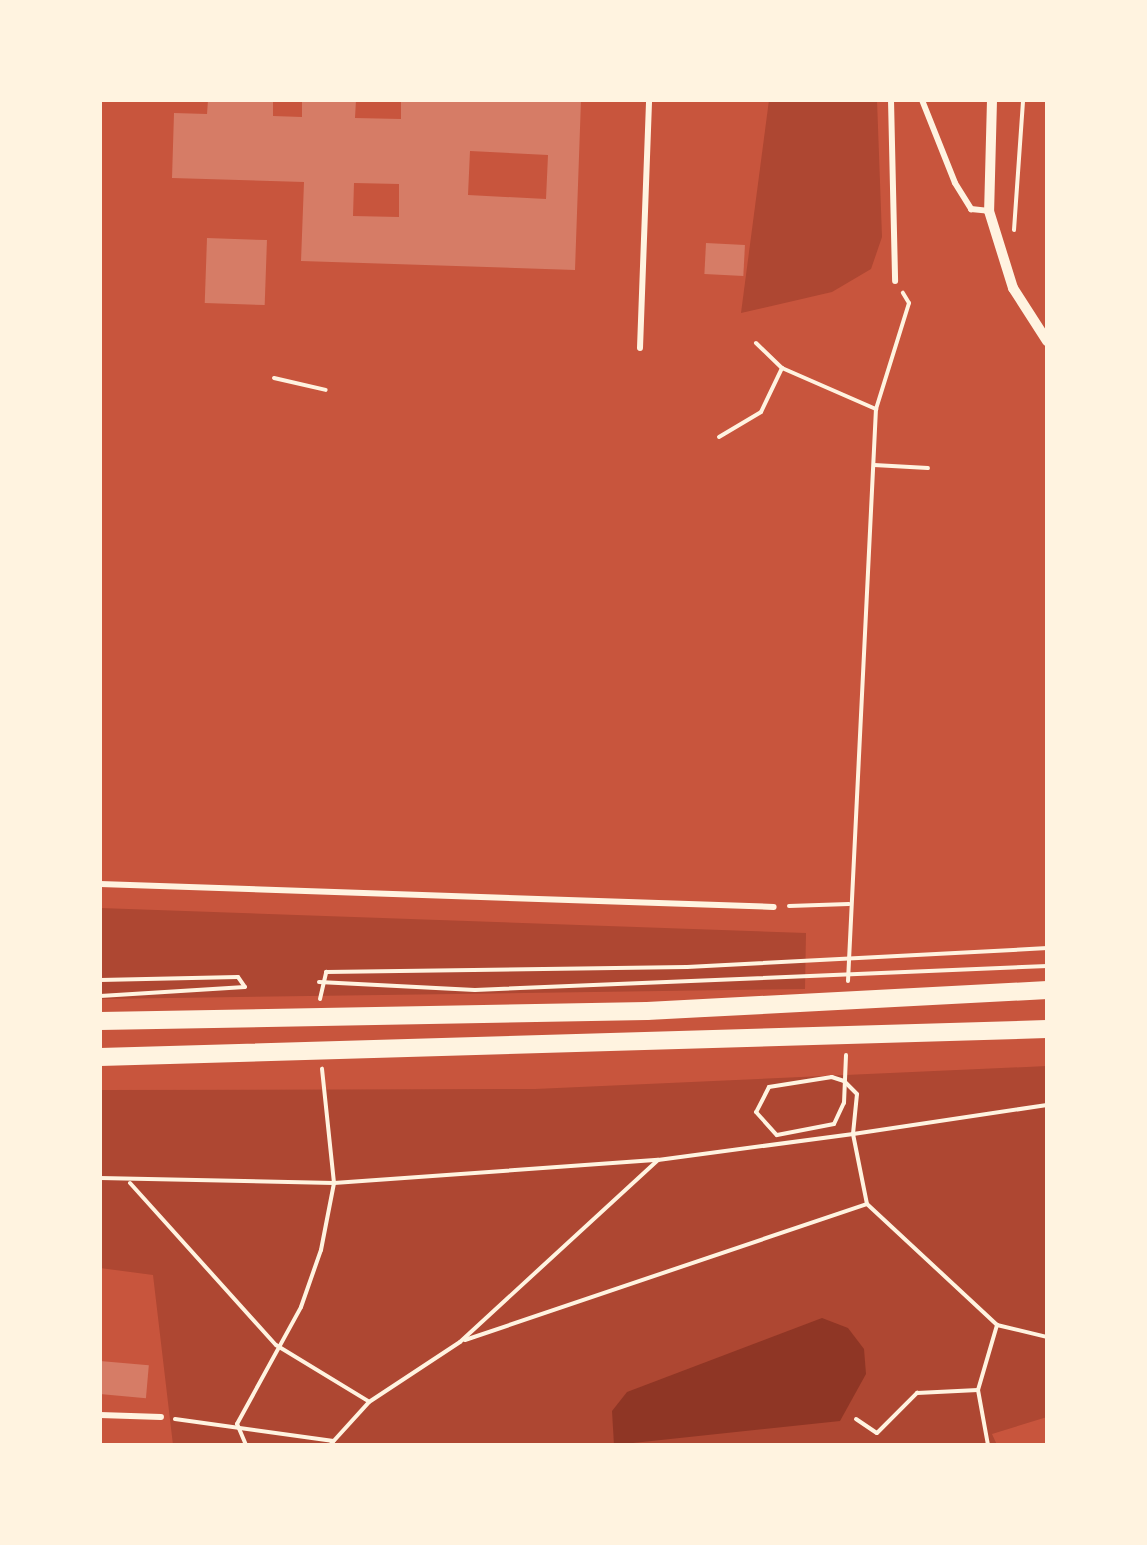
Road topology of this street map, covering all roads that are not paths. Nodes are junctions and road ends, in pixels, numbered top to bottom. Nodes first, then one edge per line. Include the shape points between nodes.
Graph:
1 (650, 100) edge
2 (891, 100) edge
3 (922, 100) edge
4 (992, 100) edge
5 (989, 211) junction
6 (895, 280) road end
7 (1047, 340) edge
8 (640, 348) dead end
9 (100, 884) edge
10 (774, 907) road end
11 (1047, 990) edge
12 (100, 1020) edge
13 (1047, 1029) edge
14 (100, 1057) edge
15 (100, 1415) edge
16 (162, 1417) road end

1 - 8 lane
2 - 6 lane
3 - 5 lane via 954,183 971,209
4 - 5 street
5 - 7 street via 1013,288
9 - 10 lane
11 - 12 main road via 321,1020
13 - 14 main road via 322,1056
15 - 16 lane

